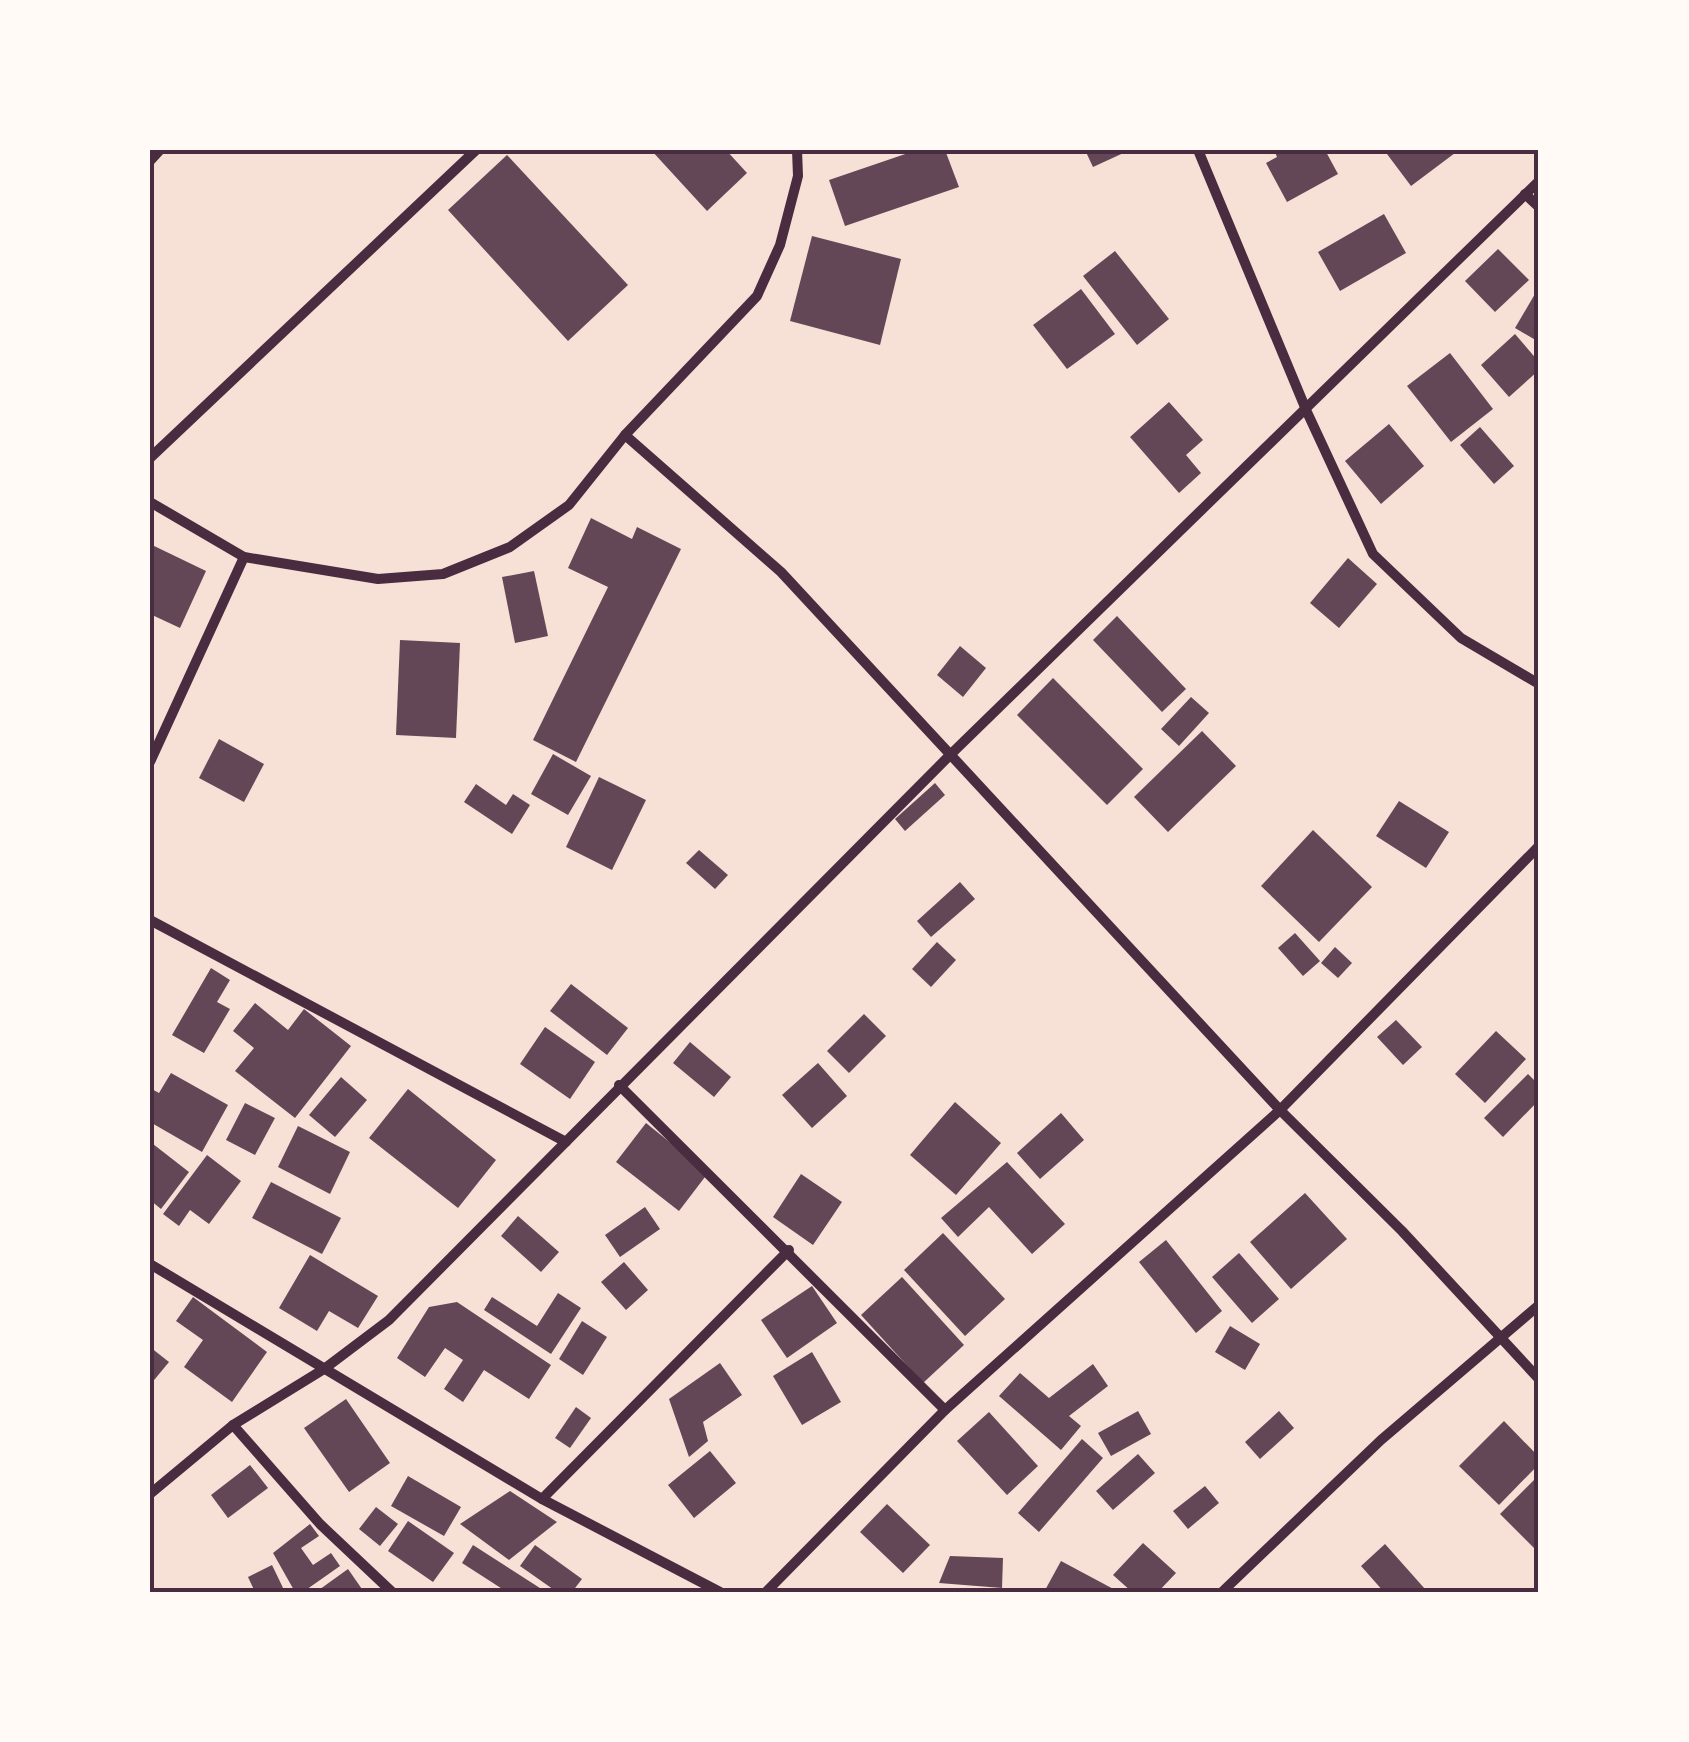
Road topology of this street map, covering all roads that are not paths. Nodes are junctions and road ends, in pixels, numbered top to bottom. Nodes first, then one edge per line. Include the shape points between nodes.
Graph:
1 (160, 150) edge
2 (476, 150) edge
3 (796, 150) edge
4 (1198, 150) edge
5 (150, 160) edge
6 (1539, 180) edge
7 (1525, 194) junction
8 (1539, 207) edge
9 (1306, 412) junction
10 (625, 434) junction
11 (150, 458) edge
12 (150, 502) edge
13 (244, 556) junction
14 (1539, 684) edge
15 (948, 756) junction
16 (150, 762) edge
17 (1539, 846) edge
18 (150, 920) edge
19 (619, 1086) junction
20 (1280, 1110) junction
21 (566, 1142) junction
22 (789, 1250) junction
23 (150, 1264) edge
24 (1539, 1305) edge
25 (1501, 1342) junction
26 (324, 1369) junction
27 (1539, 1379) edge
28 (945, 1410) junction
29 (234, 1426) junction
30 (150, 1494) edge
31 (542, 1498) junction
32 (392, 1592) edge
33 (720, 1592) edge
34 (766, 1592) edge
35 (1222, 1592) edge

1 - 5 street
2 - 11 street
3 - 10 street via 798,176 780,245 757,296
4 - 9 street
6 - 7 street
7 - 8 street
7 - 9 street
9 - 14 street via 1373,554 1461,638
9 - 15 street
10 - 13 street via 569,505 510,548 443,574 378,579
10 - 15 street via 780,572
12 - 13 street
13 - 16 street
15 - 19 street
15 - 20 street
17 - 20 street
18 - 21 street
19 - 21 street
19 - 22 street
20 - 25 street via 1402,1230
20 - 28 street
21 - 26 street via 389,1320
22 - 28 street
22 - 31 street
23 - 26 street
24 - 25 street
25 - 27 street
25 - 35 street via 1381,1440
26 - 29 street
26 - 31 street
28 - 34 street
29 - 30 street
29 - 32 street via 320,1524
31 - 33 street

